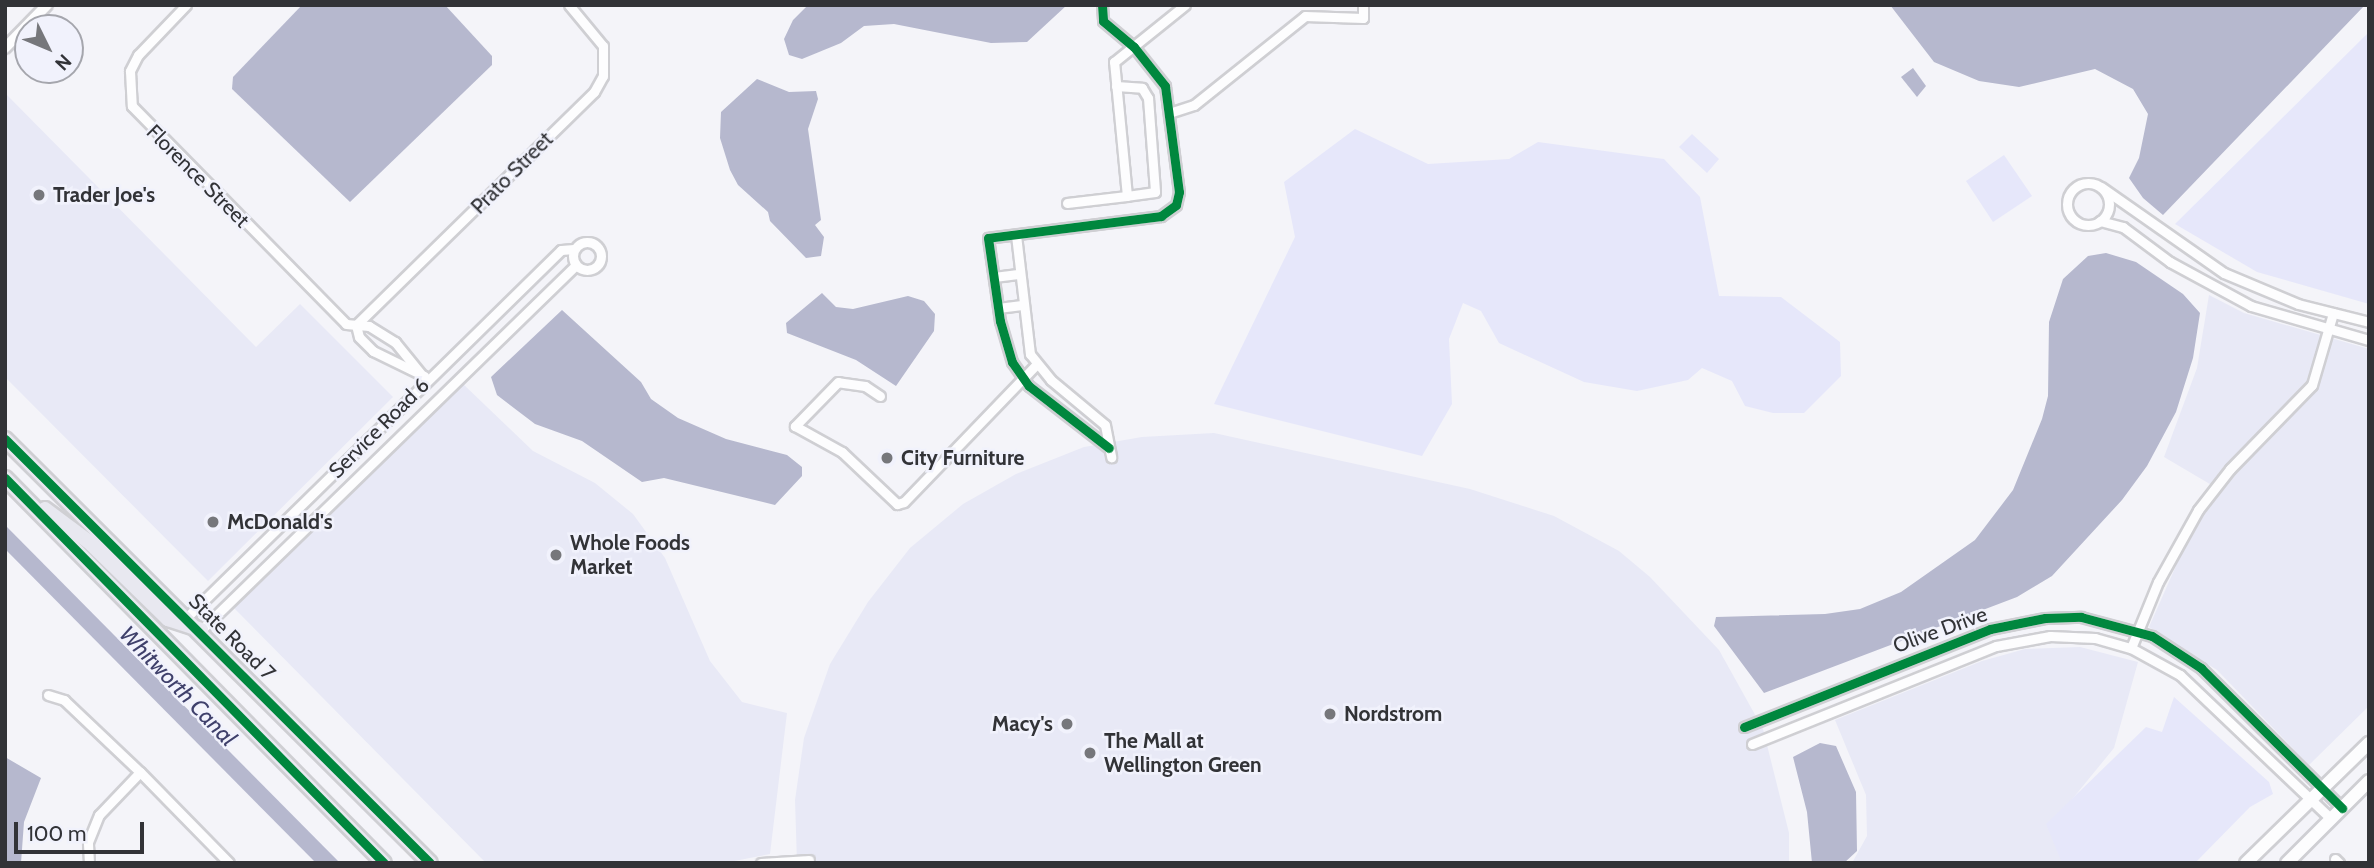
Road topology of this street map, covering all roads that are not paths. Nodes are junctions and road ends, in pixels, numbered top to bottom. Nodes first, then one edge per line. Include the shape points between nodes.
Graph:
1 (47, 5) edge
2 (186, 5) edge
3 (569, 5) edge
4 (1102, 5) edge
5 (1185, 5) edge
6 (1363, 5) edge
7 (1134, 47) junction
8 (5, 48) edge
9 (1116, 86) junction
10 (1169, 113) junction
11 (2101, 187) junction
12 (1126, 196) junction
13 (1067, 202) dead end
14 (2100, 221) junction
15 (1016, 235) junction
16 (574, 249) junction
17 (576, 265) junction
18 (1020, 274) junction
19 (994, 277) junction
20 (1022, 305) junction
21 (998, 308) junction
22 (2333, 313) junction
23 (2369, 322) edge
24 (356, 325) junction
25 (2329, 332) junction
26 (2369, 340) edge
27 (1036, 365) junction
28 (424, 376) junction
29 (1021, 377) junction
30 (880, 396) dead end
31 (5, 439) edge
32 (5, 478) edge
33 (18, 491) junction
34 (187, 617) junction
35 (201, 630) junction
36 (2138, 631) junction
37 (2131, 648) junction
38 (48, 695) dead end
39 (1744, 727) dead end
40 (2369, 743) edge
41 (1752, 744) dead end
42 (140, 772) junction
43 (2369, 781) edge
44 (2322, 789) junction
45 (2311, 800) junction
46 (2342, 808) junction
47 (2331, 819) junction
48 (809, 860) dead end
49 (89, 863) edge
50 (229, 863) edge
51 (384, 863) edge
52 (430, 863) edge
53 (761, 863) edge
54 (2246, 863) edge
55 (2287, 863) edge

1 - 8 street
2 - 24 street, Florence Street via 138,55 130,71 132,106 346,324
3 - 24 street, Prato Street via 603,46 603,76 594,92
4 - 7 street via 1103,21
5 - 7 street
6 - 10 street via 1363,18 1305,16 1194,105
7 - 9 street via 1114,62
7 - 10 street via 1166,86
9 - 12 street
9 - 12 street via 1134,85 1147,98 1155,192
10 - 15 street via 1179,192 1169,213
11 - 14 street via 2109,201
11 - 14 street via 2087,183 2075,187 2067,206 2079,223
11 - 22 street via 2224,273
12 - 13 street
14 - 25 street via 2123,227 2220,292
15 - 18 street
15 - 19 street via 988,238
16 - 17 street
16 - 17 street via 587,241 601,251 600,262 593,269
16 - 28 street, Service Road 6 via 561,250
17 - 35 street, Service Road 6
18 - 19 street
18 - 20 street
19 - 21 street
20 - 21 street
20 - 27 street via 1025,340
21 - 29 street via 1006,345
22 - 23 street
22 - 25 street
24 - 28 street, Florence Street via 369,326 395,342
24 - 28 street, Florence Street via 359,337 373,351
25 - 26 street
25 - 36 street via 2312,385 2230,469 2198,510 2158,582
27 - 29 street
27 - 29 street via 1105,425 1110,452
28 - 34 street, Service Road 6
29 - 30 street via 904,502 897,503 842,452 795,426 838,382 865,386
31 - 34 main road, State Road 7
32 - 33 main road
33 - 35 main road via 88,541 168,619
33 - 51 main road
34 - 35 main road, State Road 7
35 - 52 main road, State Road 7
36 - 37 street
36 - 39 street, Olive Drive via 2081,617 2018,622 1908,660
36 - 44 street, Olive Drive via 2209,674
37 - 41 street, Olive Drive via 2065,635 2015,641 1921,674
37 - 45 street, Olive Drive via 2180,675
38 - 42 street via 64,701
40 - 44 main road
42 - 49 street via 99,815 88,842
42 - 50 street
43 - 46 main road
44 - 45 main road
44 - 46 street, Olive Drive
45 - 47 street, Olive Drive
45 - 54 main road
46 - 47 main road
47 - 55 main road
48 - 53 street

